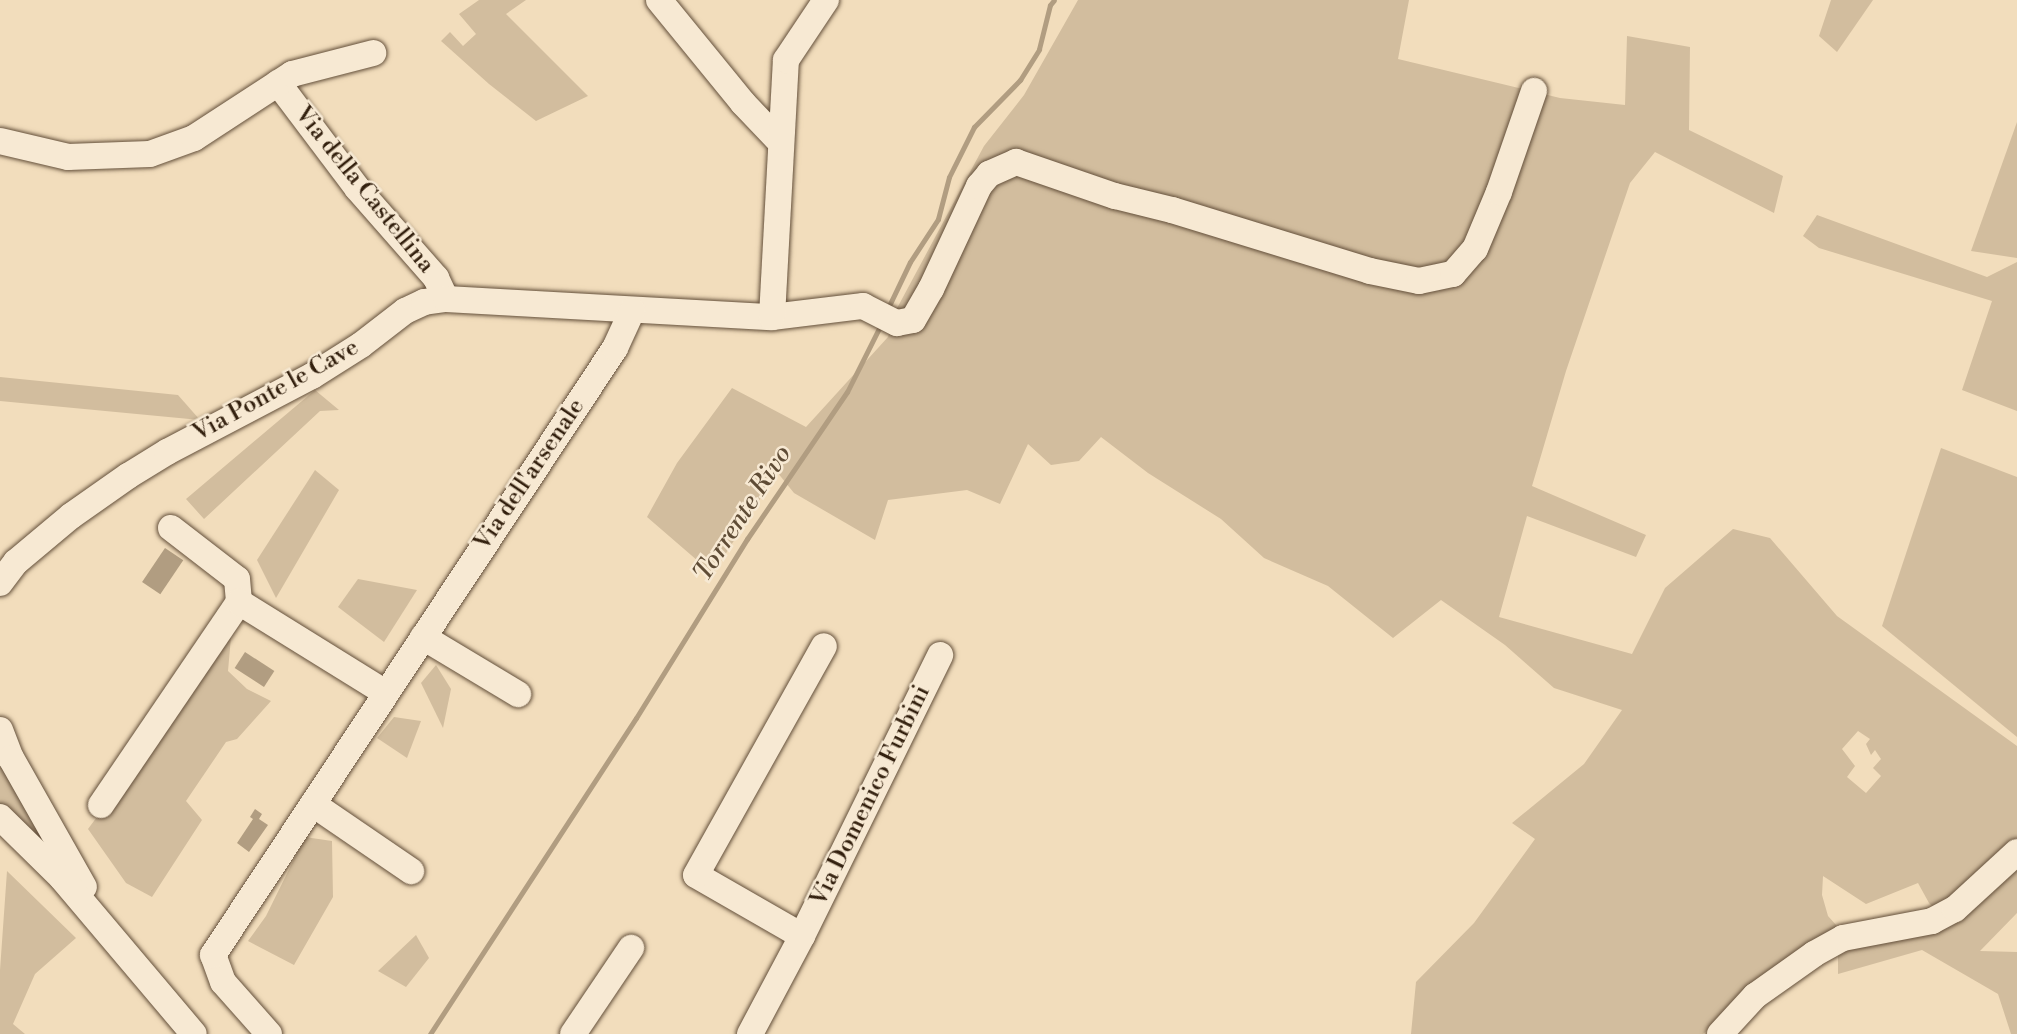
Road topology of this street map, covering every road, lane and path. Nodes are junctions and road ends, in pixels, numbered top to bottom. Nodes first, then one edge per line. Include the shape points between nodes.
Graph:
1 (659, 0) edge
2 (826, 0) edge
3 (373, 52) dead end
4 (278, 83) junction
5 (1534, 91) dead end
6 (0, 141) edge
7 (780, 142) junction
8 (446, 299) junction
9 (632, 311) junction
10 (772, 317) junction
11 (171, 528) dead end
12 (5, 571) edge
13 (239, 602) junction
14 (423, 637) junction
15 (824, 646) dead end
16 (940, 655) dead end
17 (386, 693) junction
18 (518, 694) dead end
19 (0, 730) edge
20 (313, 804) junction
21 (101, 805) dead end
22 (0, 817) edge
23 (2017, 852) edge
24 (411, 871) dead end
25 (802, 936) junction
26 (117, 943) junction
27 (631, 948) dead end
28 (194, 1034) edge
29 (269, 1034) edge
30 (573, 1034) edge
31 (750, 1034) edge
32 (1720, 1034) edge

1 - 7 street
2 - 7 street via 786,60
3 - 4 street, Via della Castellina via 292,74
4 - 6 street, Via della Castellina via 194,138 150,154 68,157
4 - 8 street, Via della Castellina via 357,188 436,278
5 - 10 street, Via Ponte le Cave via 1475,249 1453,274 1419,281 1370,271 1016,162 989,174 979,186 913,320 877,313
7 - 10 street
8 - 9 street, Via Ponte le Cave
8 - 12 street, Via Ponte le Cave via 405,311 321,371 150,462 71,516
9 - 10 street, Via Ponte le Cave
9 - 14 street, Via dell'arsenale via 615,348
11 - 13 street via 237,579
13 - 17 street
13 - 21 street
14 - 17 street, Via dell'arsenale
14 - 18 street
15 - 25 street, Via Domenico Furbini via 696,875
16 - 25 street, Via Domenico Furbini
17 - 20 street, Via dell'arsenale
19 - 26 street via 11,758
20 - 24 street
20 - 29 street, Via dell'arsenale via 213,956 223,982
22 - 26 street via 62,878
23 - 32 street via 1955,909 1932,921 1843,938 1814,954 1755,996
25 - 31 street, Via Domenico Furbini
26 - 28 street
27 - 30 street

